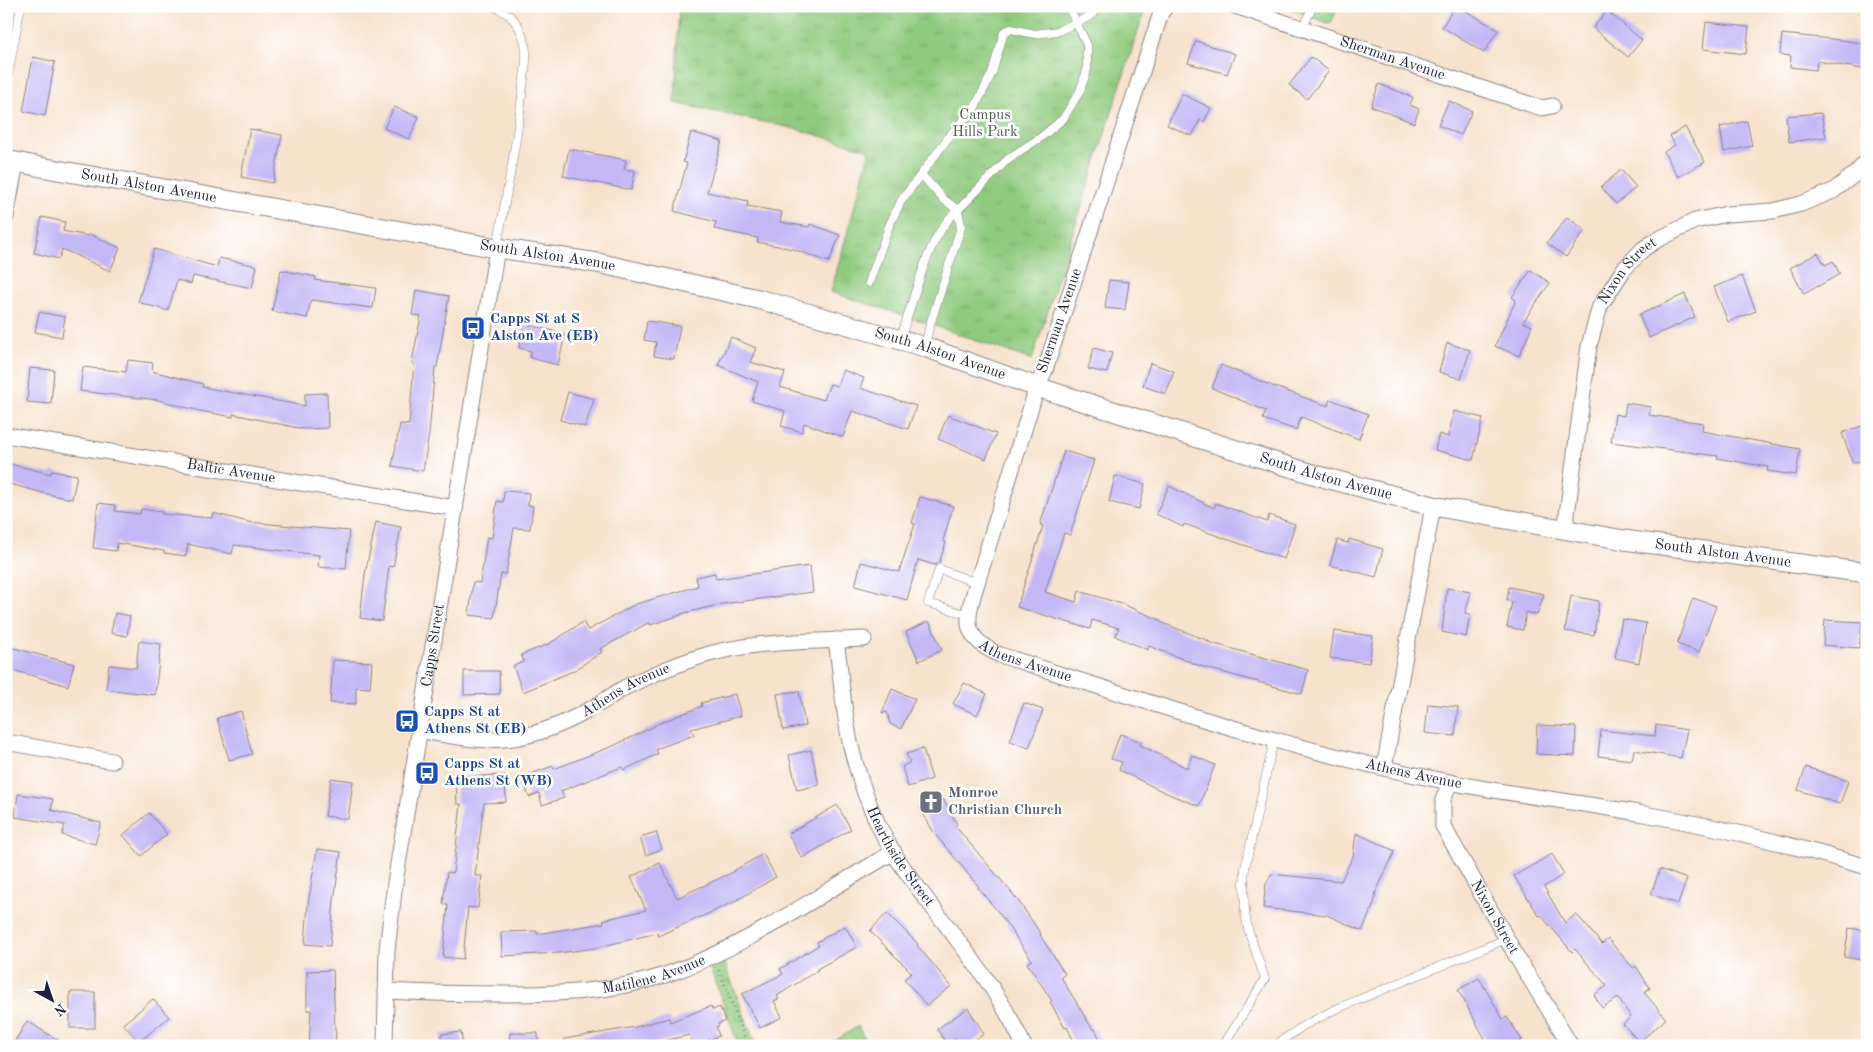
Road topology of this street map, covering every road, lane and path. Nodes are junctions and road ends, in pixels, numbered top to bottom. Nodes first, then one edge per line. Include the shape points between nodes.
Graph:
1 (21, 6) edge
2 (492, 6) edge
3 (1068, 6) edge
4 (1098, 6) edge
5 (1166, 6) edge
6 (1235, 6) edge
7 (1313, 6) edge
8 (1076, 21) junction
9 (1302, 29) junction
10 (6, 85) edge
11 (1552, 106) dead end
12 (11, 161) edge
13 (1867, 161) edge
14 (921, 174) junction
15 (958, 210) junction
16 (6, 217) edge
17 (497, 248) junction
18 (869, 283) dead end
19 (900, 339) junction
20 (925, 347) junction
21 (1037, 387) junction
22 (6, 435) edge
23 (1434, 506) junction
24 (455, 508) junction
25 (1565, 530) junction
26 (1867, 573) edge
27 (977, 583) junction
28 (969, 615) junction
29 (974, 638) joint
30 (864, 639) dead end
31 (836, 640) junction
32 (419, 730) junction
33 (1274, 740) junction
34 (6, 742) edge
35 (112, 761) dead end
36 (1384, 768) junction
37 (1450, 782) junction
38 (894, 852) junction
39 (1867, 867) edge
40 (1506, 939) junction
41 (713, 955) junction
42 (386, 991) junction
43 (384, 1046) edge
44 (748, 1046) edge
45 (1024, 1046) edge
46 (1223, 1046) edge
47 (1274, 1046) edge
48 (1571, 1046) edge

1 - 10 lane
2 - 17 lane via 505,10 513,19 524,37 526,54 520,114
3 - 8 lane
4 - 8 lane via 1091,16
5 - 21 street, Sherman Avenue
6 - 9 street, Sherman Avenue
7 - 9 lane
8 - 14 lane via 1058,31 1035,34 1011,29 1004,32 992,73 974,109
8 - 15 lane via 1087,45 1087,70 1064,120 1009,158
9 - 11 street, Sherman Avenue via 1529,104 1542,108
12 - 16 street
12 - 17 street, South Alston Avenue
13 - 25 street, Nixon Street via 1833,192 1801,204 1695,221 1643,249 1624,269 1600,306 1589,346
14 - 15 lane via 943,199
14 - 18 lane via 900,201
15 - 19 lane via 943,226 925,264
15 - 20 lane via 961,227
17 - 19 street, South Alston Avenue via 649,273 795,308
17 - 24 street, Capps Street
19 - 20 street, South Alston Avenue
20 - 21 street, South Alston Avenue
21 - 23 street, South Alston Avenue via 1326,478
21 - 27 street, Sherman Avenue
22 - 24 street, Baltic Avenue
23 - 25 street, South Alston Avenue
23 - 36 street
24 - 32 street, Capps Street
25 - 26 street, South Alston Avenue
27 - 28 street, Sherman Avenue
27 - 28 lane via 939,570 928,603
28 - 29 street, Sherman Avenue
29 - 33 street, Athens Avenue via 984,648 1000,655
30 - 31 street, Athens Avenue
31 - 32 street, Athens Avenue via 786,641 697,658 625,688 561,725 522,736 498,740
31 - 38 street, Hearthside Street via 850,742 878,824
32 - 42 street, Capps Street via 395,883
33 - 36 street, Athens Avenue
33 - 46 lane via 1244,883 1248,929 1265,979
34 - 35 street
36 - 37 street, Athens Avenue
37 - 39 street, Athens Avenue via 1646,814
37 - 40 street, Nixon Street via 1443,800 1443,826
38 - 41 street, Matilene Avenue
38 - 45 street, Hearthside Street via 981,973
40 - 47 lane via 1336,1009
40 - 48 street, Nixon Street
41 - 42 street, Matilene Avenue via 666,975 614,988 570,993
41 - 44 path
42 - 43 street, Capps Street

